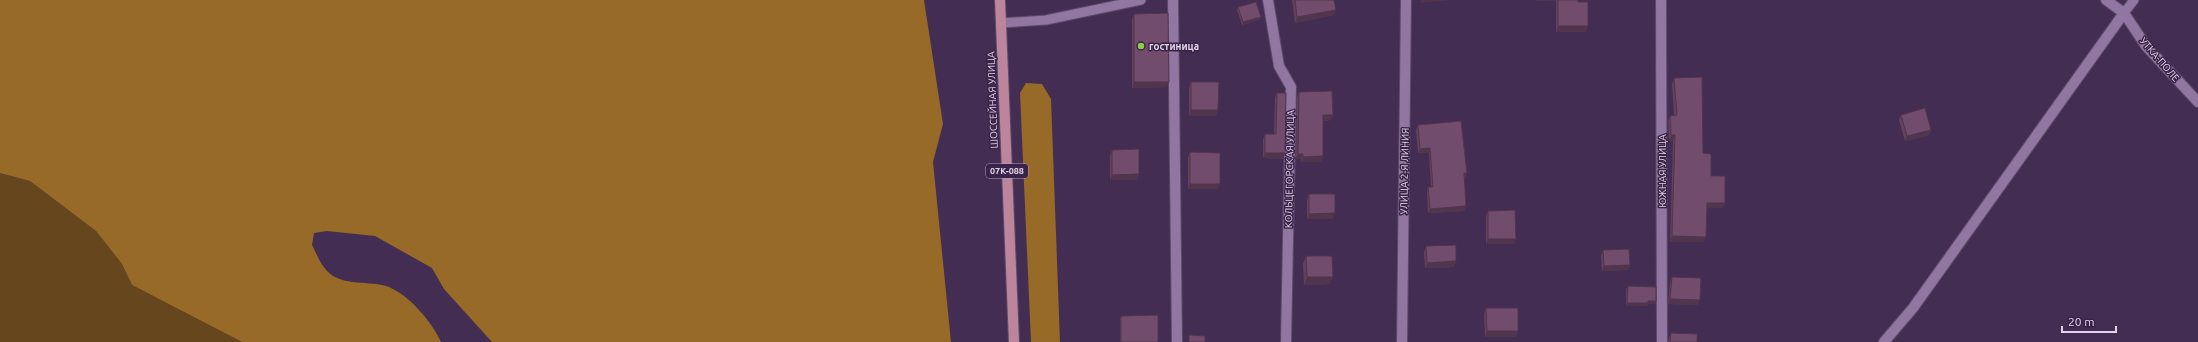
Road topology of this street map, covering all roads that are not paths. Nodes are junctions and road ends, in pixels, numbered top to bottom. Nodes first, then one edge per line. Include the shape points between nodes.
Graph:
1 (1000, 0) edge
2 (1141, 0) edge
3 (1173, 0) edge
4 (1268, 0) edge
5 (1406, 0) edge
6 (1662, 0) edge
7 (2106, 0) edge
8 (2134, 0) edge
9 (2124, 13) junction
10 (1001, 23) junction
11 (2198, 102) edge
12 (1014, 342) edge
13 (1177, 342) edge
14 (1286, 342) edge
15 (1402, 342) edge
16 (1662, 342) edge
17 (1884, 342) edge

1 - 10 main road, ШОССЕЙНАЯ УЛИЦА / 07К-088
2 - 10 lane via 1046,20
3 - 13 street
4 - 14 street, КОЛЬЦЕГОРСКАЯ УЛИЦА via 1279,66 1291,87
5 - 15 street, УЛИЦА 2-Я ЛИНИЯ
6 - 16 street, ЮЖНАЯ УЛИЦА
7 - 9 street, УТКА-ПОЛЕ
8 - 9 lane
9 - 11 street, УТКА-ПОЛЕ via 2146,46
9 - 17 street via 1913,308
10 - 12 main road, ШОССЕЙНАЯ УЛИЦА / 07К-088

